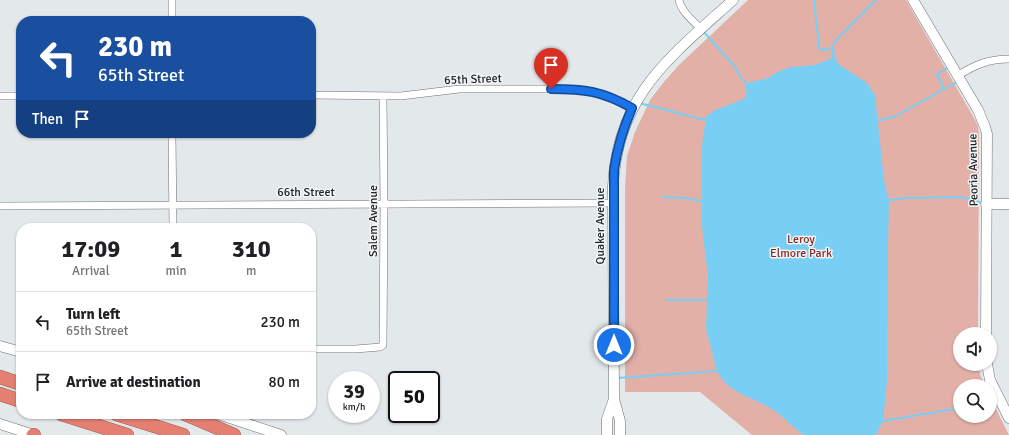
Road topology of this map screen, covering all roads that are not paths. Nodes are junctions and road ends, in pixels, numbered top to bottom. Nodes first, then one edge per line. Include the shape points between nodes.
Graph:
1 (172, 0) edge
2 (679, 0) edge
3 (733, 0) edge
4 (913, 0) edge
5 (172, 16) edge
6 (701, 29) junction
7 (1009, 59) edge
8 (957, 76) junction
9 (0, 96) edge
10 (16, 96) edge
11 (316, 96) edge
12 (383, 96) junction
13 (632, 108) junction
14 (172, 138) edge
15 (613, 203) junction
16 (986, 204) junction
17 (1009, 204) edge
18 (173, 205) junction
19 (384, 205) junction
20 (0, 206) edge
21 (173, 223) edge
22 (986, 327) edge
23 (0, 346) edge
24 (316, 349) edge
25 (16, 351) edge
26 (988, 371) edge
27 (0, 378) edge
28 (16, 383) edge
29 (0, 394) edge
30 (16, 399) edge
31 (614, 399) junction
32 (1006, 404) edge
33 (1009, 418) edge
34 (77, 419) edge
35 (132, 419) edge
36 (197, 419) edge
37 (233, 419) edge
38 (608, 419) junction
39 (0, 424) edge
40 (34, 435) edge
41 (127, 435) edge
42 (183, 435) edge
43 (234, 435) edge
44 (281, 435) edge
45 (603, 435) edge
46 (607, 435) edge
47 (620, 435) edge

1 - 5 street
2 - 6 street via 686,13
3 - 6 main road, Quaker Avenue
4 - 8 main road, Peoria Avenue
6 - 13 main road, Quaker Avenue via 663,65 646,85
7 - 8 street via 989,60
8 - 16 main road, Peoria Avenue via 978,110 987,134
9 - 10 street
11 - 12 street, 65th Street
12 - 13 street, 65th Street via 459,89 577,89 606,95
12 - 19 street, Salem Avenue
13 - 15 main road, Quaker Avenue via 624,125 616,155
14 - 18 street
15 - 19 street, 66th Street
15 - 31 main road, Quaker Avenue
16 - 17 main road
16 - 22 main road, Peoria Avenue
18 - 19 street, 66th Street
18 - 20 street, 66th Street
18 - 21 street
19 - 24 street, Salem Avenue via 382,346
23 - 25 main road
26 - 32 main road via 990,380
27 - 28 highway
29 - 30 highway
31 - 38 main road, Quaker Avenue
31 - 47 main road, Quaker Avenue via 620,421
32 - 33 main road
34 - 41 highway
35 - 42 highway
36 - 43 highway
37 - 44 main road
38 - 45 main road
38 - 46 main road, Quaker Avenue
39 - 40 main road

